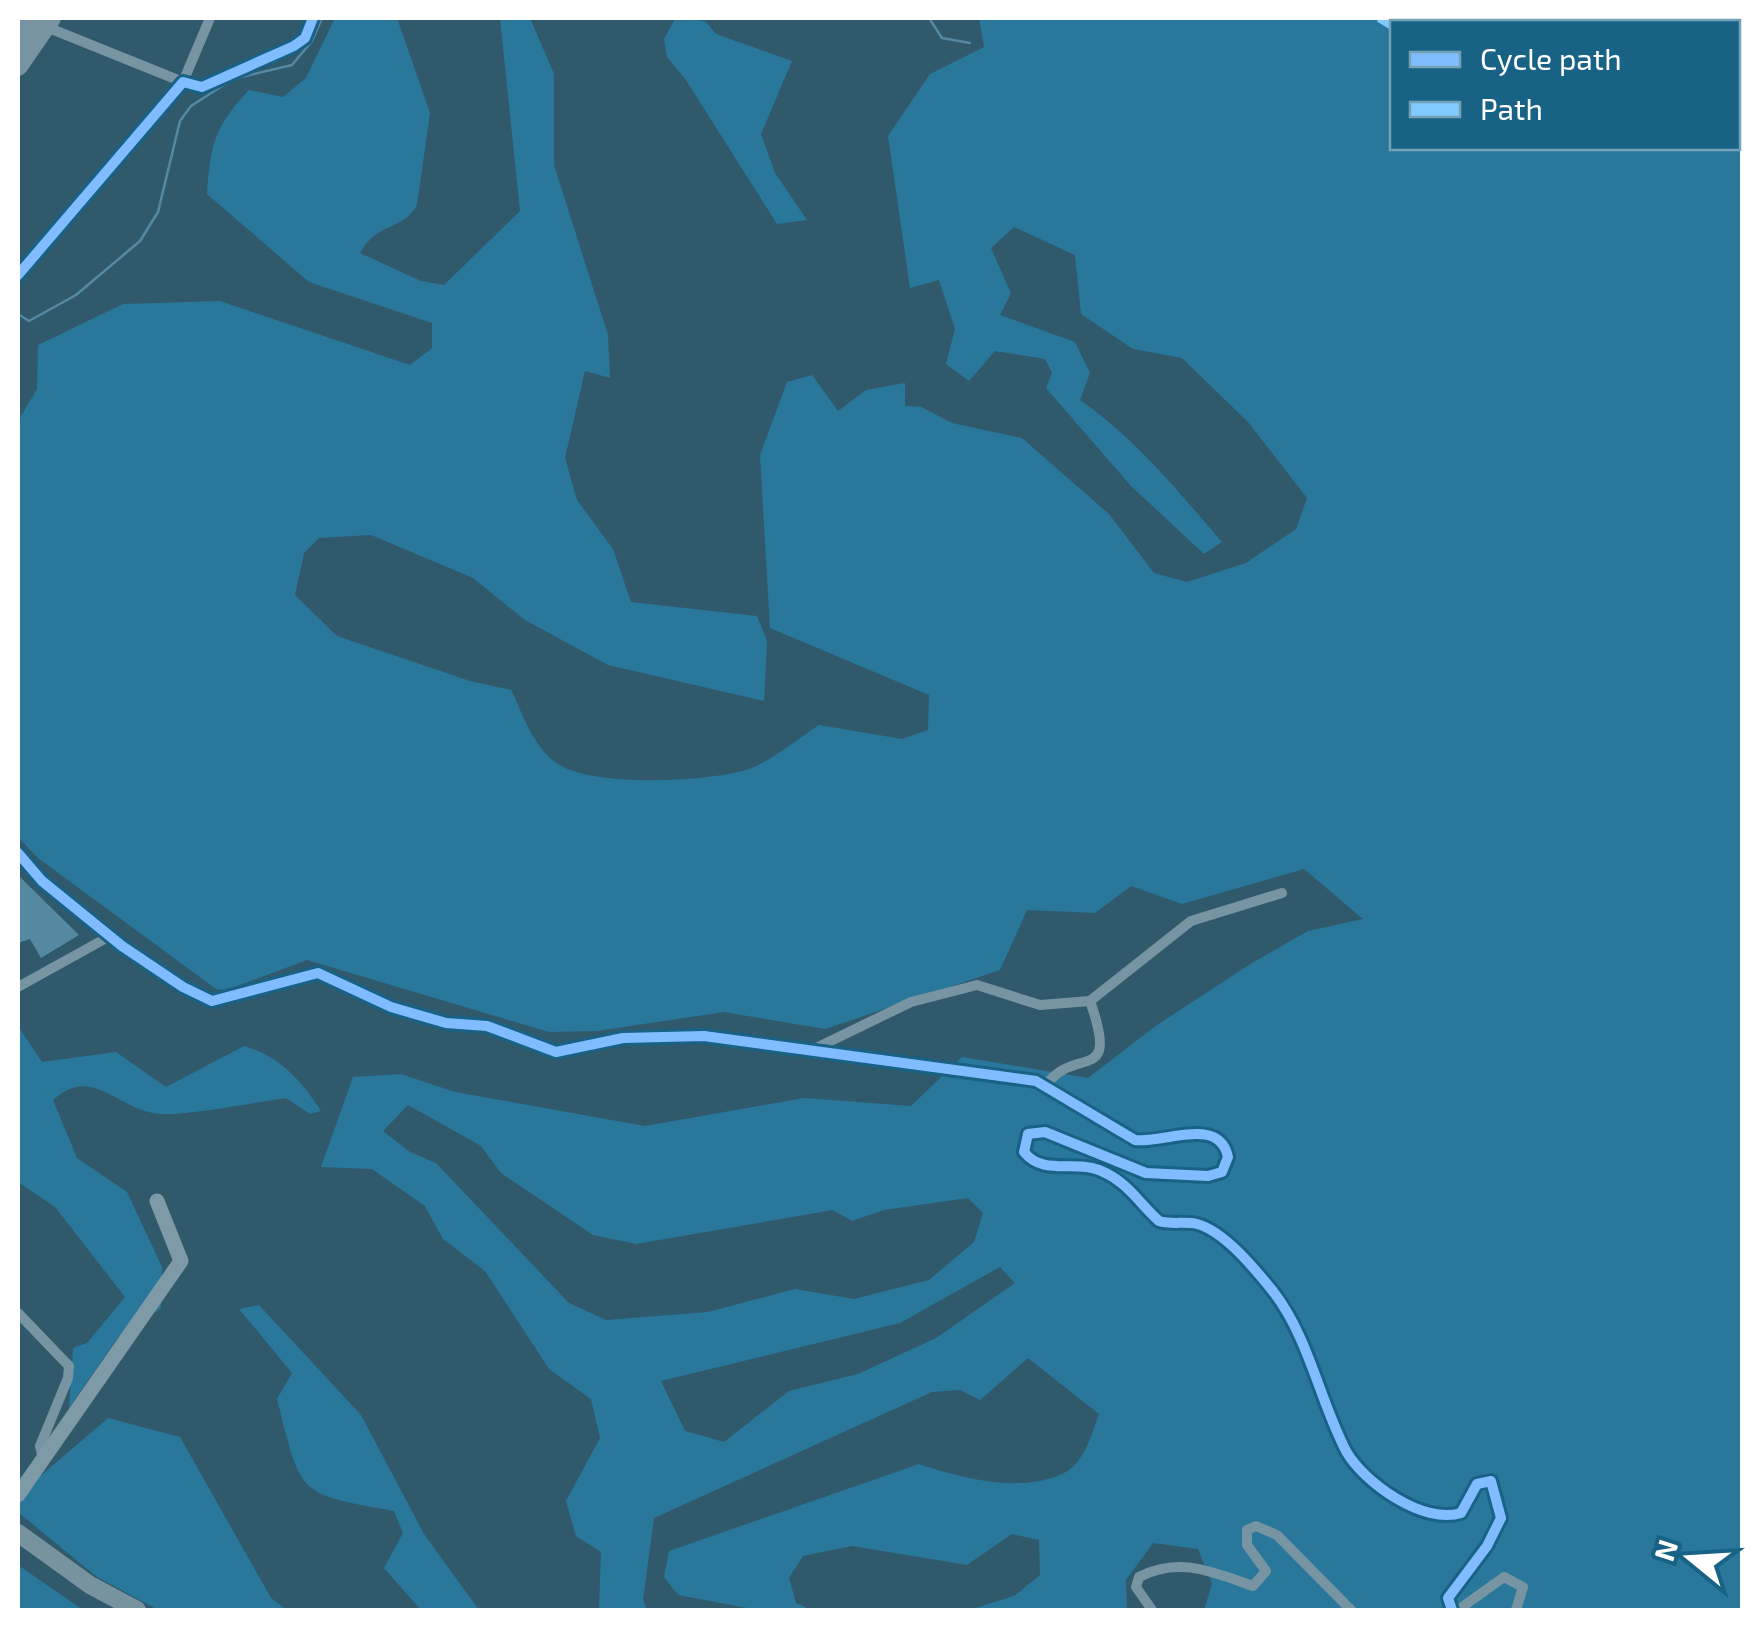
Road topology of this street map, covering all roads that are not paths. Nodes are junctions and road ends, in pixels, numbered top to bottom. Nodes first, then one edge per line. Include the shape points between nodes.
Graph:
1 (210, 18) edge
2 (313, 18) edge
3 (37, 20) edge
4 (18, 38) edge
5 (18, 66) edge
6 (183, 82) junction
7 (18, 276) edge
8 (18, 853) edge
9 (1282, 893) dead end
10 (110, 936) junction
11 (18, 987) edge
12 (1090, 1001) junction
13 (811, 1050) junction
14 (1047, 1084) junction
15 (156, 1201) dead end
16 (18, 1313) edge
17 (43, 1459) junction
18 (18, 1495) edge
19 (18, 1532) edge
20 (137, 1610) edge
21 (1152, 1610) edge
22 (1351, 1610) edge
23 (1455, 1610) edge
24 (1516, 1610) edge

1 - 6 street
2 - 6 street via 294,46 202,87
3 - 4 highway
3 - 5 highway
3 - 6 street
6 - 7 street
8 - 10 street
9 - 12 street via 1191,922
10 - 11 street
10 - 13 street via 212,1000 318,973 391,1007 446,1024 487,1026 556,1052 666,1036
12 - 13 street via 1040,1005 977,985 911,1002
12 - 14 street via 1102,1032 1097,1054
13 - 14 street
14 - 23 street via 1135,1140 1200,1133 1223,1144 1226,1166 1208,1176 1146,1173 1045,1132 1028,1134 1024,1152 1038,1164 1084,1165 1122,1181 1159,1221 1192,1223 1217,1234 1276,1296 1346,1450 1374,1479 1412,1508 1442,1518 1461,1513 1477,1484 1491,1481 1501,1518 1448,1598
15 - 17 street via 181,1261
16 - 17 street via 69,1366 40,1446
17 - 18 street
19 - 20 main road
21 - 22 street via 1136,1587 1156,1568 1192,1566 1254,1586 1262,1581 1266,1571 1247,1544 1248,1530 1256,1526 1277,1535
23 - 24 street via 1504,1577 1523,1587

